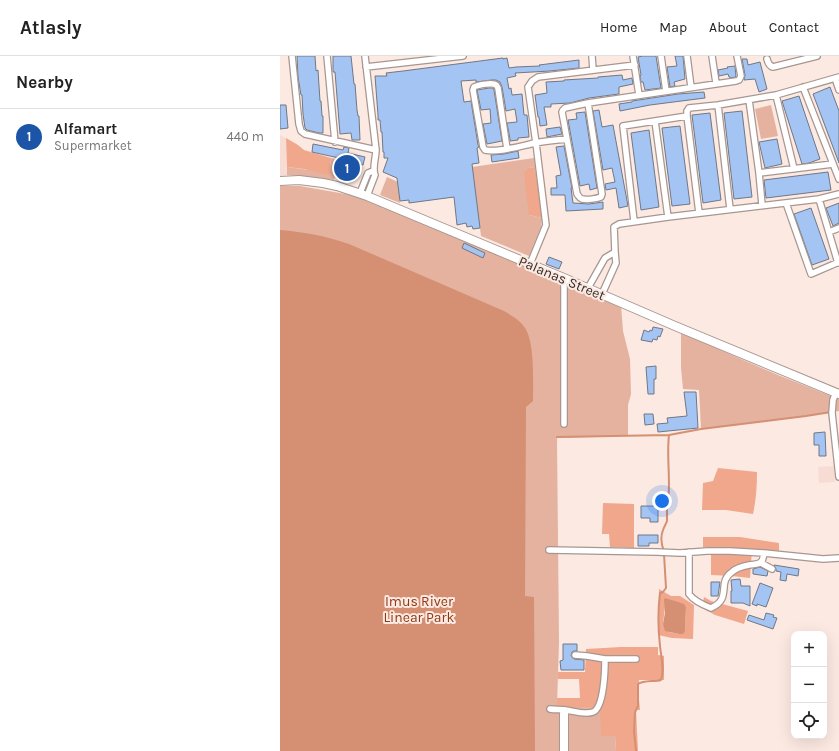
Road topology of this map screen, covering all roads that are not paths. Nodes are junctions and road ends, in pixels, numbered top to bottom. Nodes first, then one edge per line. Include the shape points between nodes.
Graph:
1 (292, 56) edge
2 (327, 56) edge
3 (365, 56) edge
4 (401, 56) edge
5 (463, 56) edge
6 (592, 56) edge
7 (633, 56) edge
8 (661, 56) edge
9 (687, 56) edge
10 (712, 56) edge
11 (737, 56) edge
12 (815, 56) edge
13 (438, 57) edge
14 (767, 59) dead end
15 (402, 63) junction
16 (635, 65) junction
17 (366, 66) junction
18 (593, 70) junction
19 (837, 77) edge
20 (716, 83) junction
21 (691, 87) junction
22 (803, 87) junction
23 (839, 90) edge
24 (666, 91) junction
25 (639, 95) junction
26 (776, 96) junction
27 (749, 100) junction
28 (588, 104) junction
29 (718, 104) junction
30 (687, 116) junction
31 (655, 121) junction
32 (566, 139) junction
33 (335, 142) junction
34 (536, 143) junction
35 (507, 149) junction
36 (376, 150) junction
37 (833, 164) junction
38 (794, 169) junction
39 (759, 173) junction
40 (839, 179) edge
41 (280, 181) edge
42 (839, 194) edge
43 (363, 195) junction
44 (819, 198) junction
45 (786, 203) junction
46 (762, 205) junction
47 (730, 209) junction
48 (699, 213) junction
49 (668, 217) junction
50 (634, 221) junction
51 (839, 228) edge
52 (829, 232) junction
53 (615, 252) junction
54 (839, 262) edge
55 (530, 264) junction
56 (564, 278) junction
57 (588, 288) junction
58 (602, 294) junction
59 (837, 393) edge
60 (564, 424) dead end
61 (839, 477) edge
62 (549, 550) dead end
63 (689, 552) junction
64 (764, 553) junction
65 (839, 558) edge
66 (761, 562) junction
67 (772, 569) dead end
68 (575, 655) dead end
69 (606, 659) junction
70 (636, 659) dead end
71 (550, 710) dead end
72 (564, 714) dead end
73 (564, 751) edge

1 - 33 street via 301,131
2 - 33 street
3 - 17 street
4 - 15 street
5 - 13 street
6 - 18 street
7 - 16 street
8 - 24 street
9 - 21 street
10 - 20 street
11 - 20 street via 741,76 739,80
12 - 14 street via 773,67
13 - 15 street
15 - 17 street
16 - 18 street
16 - 25 street
17 - 36 street
18 - 34 street via 538,77 532,81 528,88
19 - 22 street
19 - 23 street
20 - 21 street
21 - 24 street
22 - 26 street
22 - 37 street
24 - 25 street
25 - 28 street
26 - 27 street
26 - 38 street
27 - 29 street
27 - 39 street
28 - 32 street via 563,110
28 - 32 street via 601,197 582,199 577,194
29 - 30 street via 689,108
29 - 47 street
30 - 31 street
30 - 48 street
31 - 49 street
31 - 50 street via 623,126
32 - 34 street
33 - 36 street
34 - 35 street
34 - 55 street via 546,225
35 - 35 street via 488,151 483,147 473,90 477,85 497,85
36 - 43 street via 373,171 368,173
37 - 38 street
37 - 40 street
38 - 39 street
39 - 46 street
41 - 43 main road, Palanas Street via 323,183
42 - 44 street
43 - 55 main road, Palanas Street
44 - 45 street
44 - 52 street
45 - 46 street
45 - 54 street via 811,274
46 - 47 street
47 - 48 street
48 - 49 street
49 - 50 street
50 - 53 street via 614,227
51 - 52 street
52 - 54 street
53 - 57 street via 605,258
53 - 58 street via 616,262
55 - 56 main road, Palanas Street
56 - 57 main road, Palanas Street
56 - 60 street
57 - 58 main road, Palanas Street
58 - 59 main road, Palanas Street
59 - 61 street via 833,400 832,413
62 - 63 street
63 - 64 street
63 - 66 street via 689,594 696,601 711,608 721,601 724,581 732,571
64 - 65 street via 823,559
64 - 66 street
66 - 67 street
68 - 69 street
69 - 70 street
69 - 71 street via 602,698 597,709 584,713
72 - 73 main road

